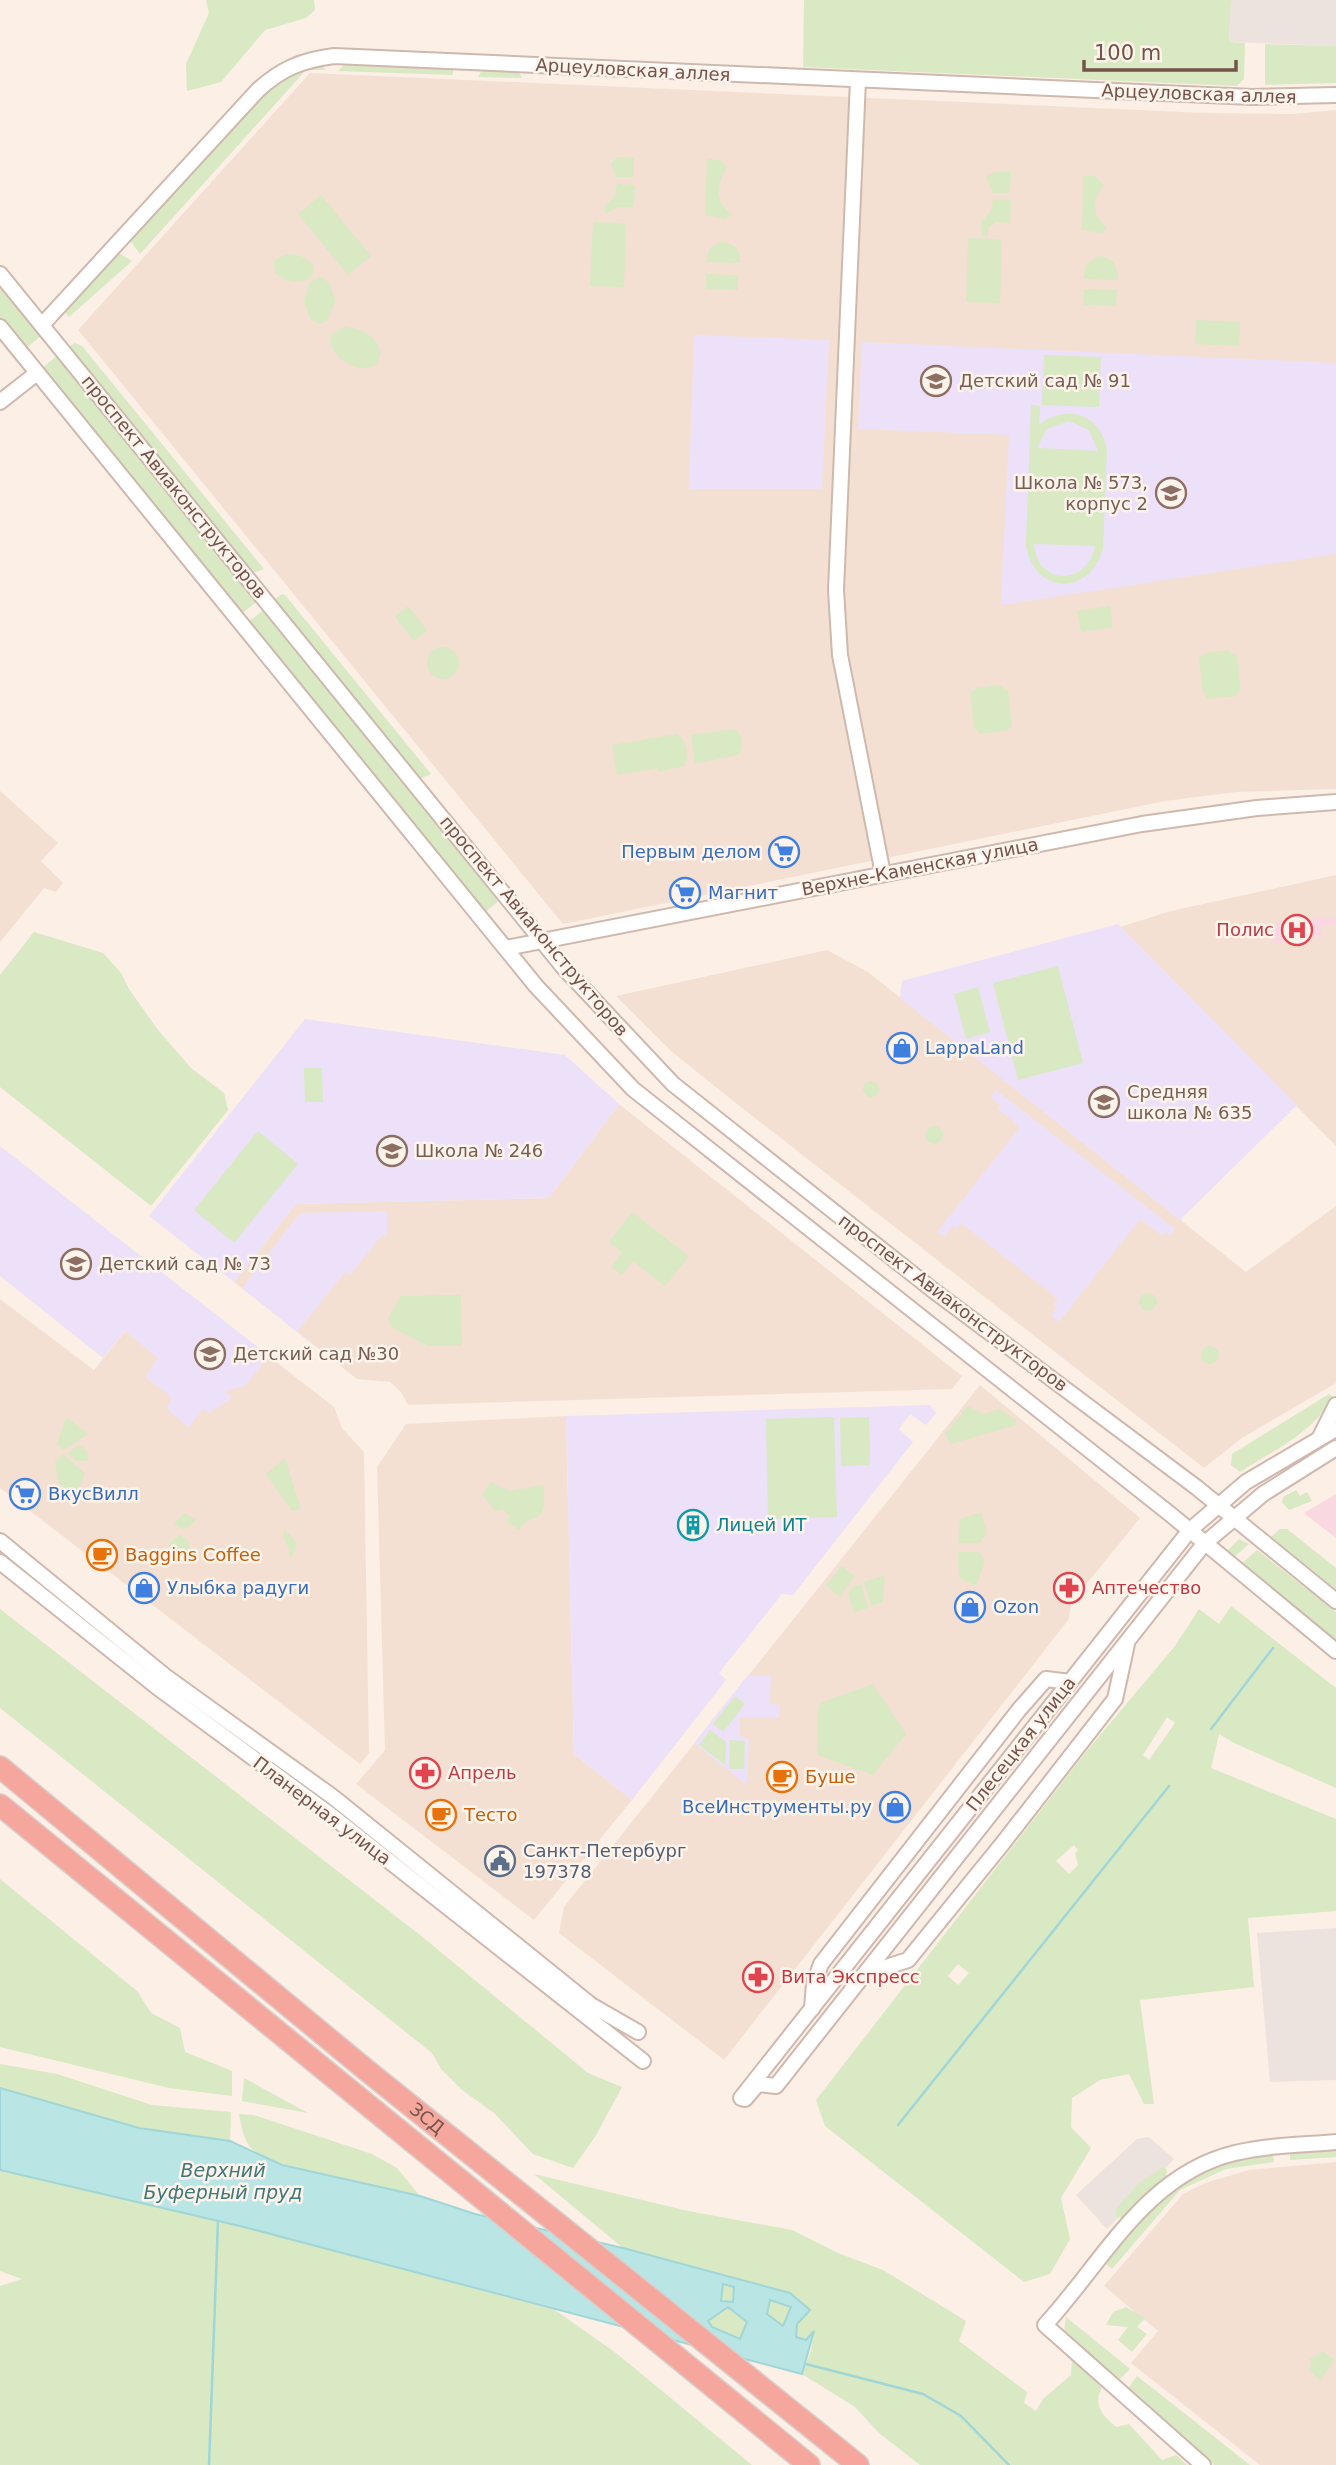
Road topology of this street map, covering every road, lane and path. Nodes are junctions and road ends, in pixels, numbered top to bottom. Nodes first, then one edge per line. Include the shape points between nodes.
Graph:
1 (858, 80) junction
2 (1336, 95) edge
3 (0, 274) edge
4 (42, 325) junction
5 (0, 327) edge
6 (37, 373) junction
7 (0, 402) edge
8 (1336, 802) edge
9 (883, 874) junction
10 (544, 941) junction
11 (506, 948) junction
12 (1336, 1405) edge
13 (1336, 1429) edge
14 (1320, 1437) junction
15 (1336, 1448) edge
16 (1217, 1505) junction
17 (1236, 1518) junction
18 (1189, 1530) junction
19 (0, 1541) edge
20 (1204, 1544) junction
21 (0, 1562) edge
22 (1336, 1601) edge
23 (1127, 1642) junction
24 (1336, 1651) edge
25 (1070, 1682) junction
26 (0, 1767) edge
27 (0, 1805) edge
28 (866, 1973) junction
29 (813, 2009) junction
30 (638, 2032) dead end
31 (643, 2061) dead end
32 (1336, 2143) edge
33 (809, 2465) edge
34 (858, 2465) edge
35 (1203, 2465) edge

1 - 2 street, Арцеуловская аллея via 1261,97
1 - 4 street, Арцеуловская аллея via 334,57 293,64 247,101
1 - 9 street via 836,590 840,655
3 - 4 street, проспект Авиаконструкторов
4 - 10 street, проспект Авиаконструкторов
5 - 6 street, проспект Авиаконструкторов
6 - 7 street
6 - 11 street, проспект Авиаконструкторов
8 - 9 street, Верхне-Каменская улица via 1142,824
9 - 10 street, Верхне-Каменская улица
10 - 11 street, Верхне-Каменская улица
10 - 16 street, проспект Авиаконструкторов via 575,981 673,1084 934,1291
11 - 18 street, проспект Авиаконструкторов via 589,1044 657,1110
12 - 14 street
13 - 14 street, Плесецкая улица
14 - 16 street, Плесецкая улица
15 - 17 street, Плесецкая улица via 1273,1487
16 - 17 street, проспект Авиаконструкторов
16 - 18 street, Плесецкая улица
17 - 20 street, Плесецкая улица
17 - 22 street, проспект Авиаконструкторов
18 - 20 street, проспект Авиаконструкторов
18 - 25 street, Плесецкая улица
19 - 30 street, Планерная улица via 165,1676 333,1797 591,2005
20 - 23 street, Плесецкая улица
20 - 24 street, проспект Авиаконструкторов
21 - 31 street, Планерная улица
23 - 28 street, Плесецкая улица
23 - 28 street via 1115,1699 1003,1843 908,1960
25 - 29 street, Плесецкая улица
25 - 29 street via 1046,1678 1018,1711 821,1964 814,1983
26 - 34 highway, ЗСД via 365,2069
27 - 33 highway, ЗСД
28 - 29 street, Плесецкая улица via 776,2087 758,2084 743,2099
32 - 35 street via 1235,2153 1185,2172 1150,2199 1045,2325

